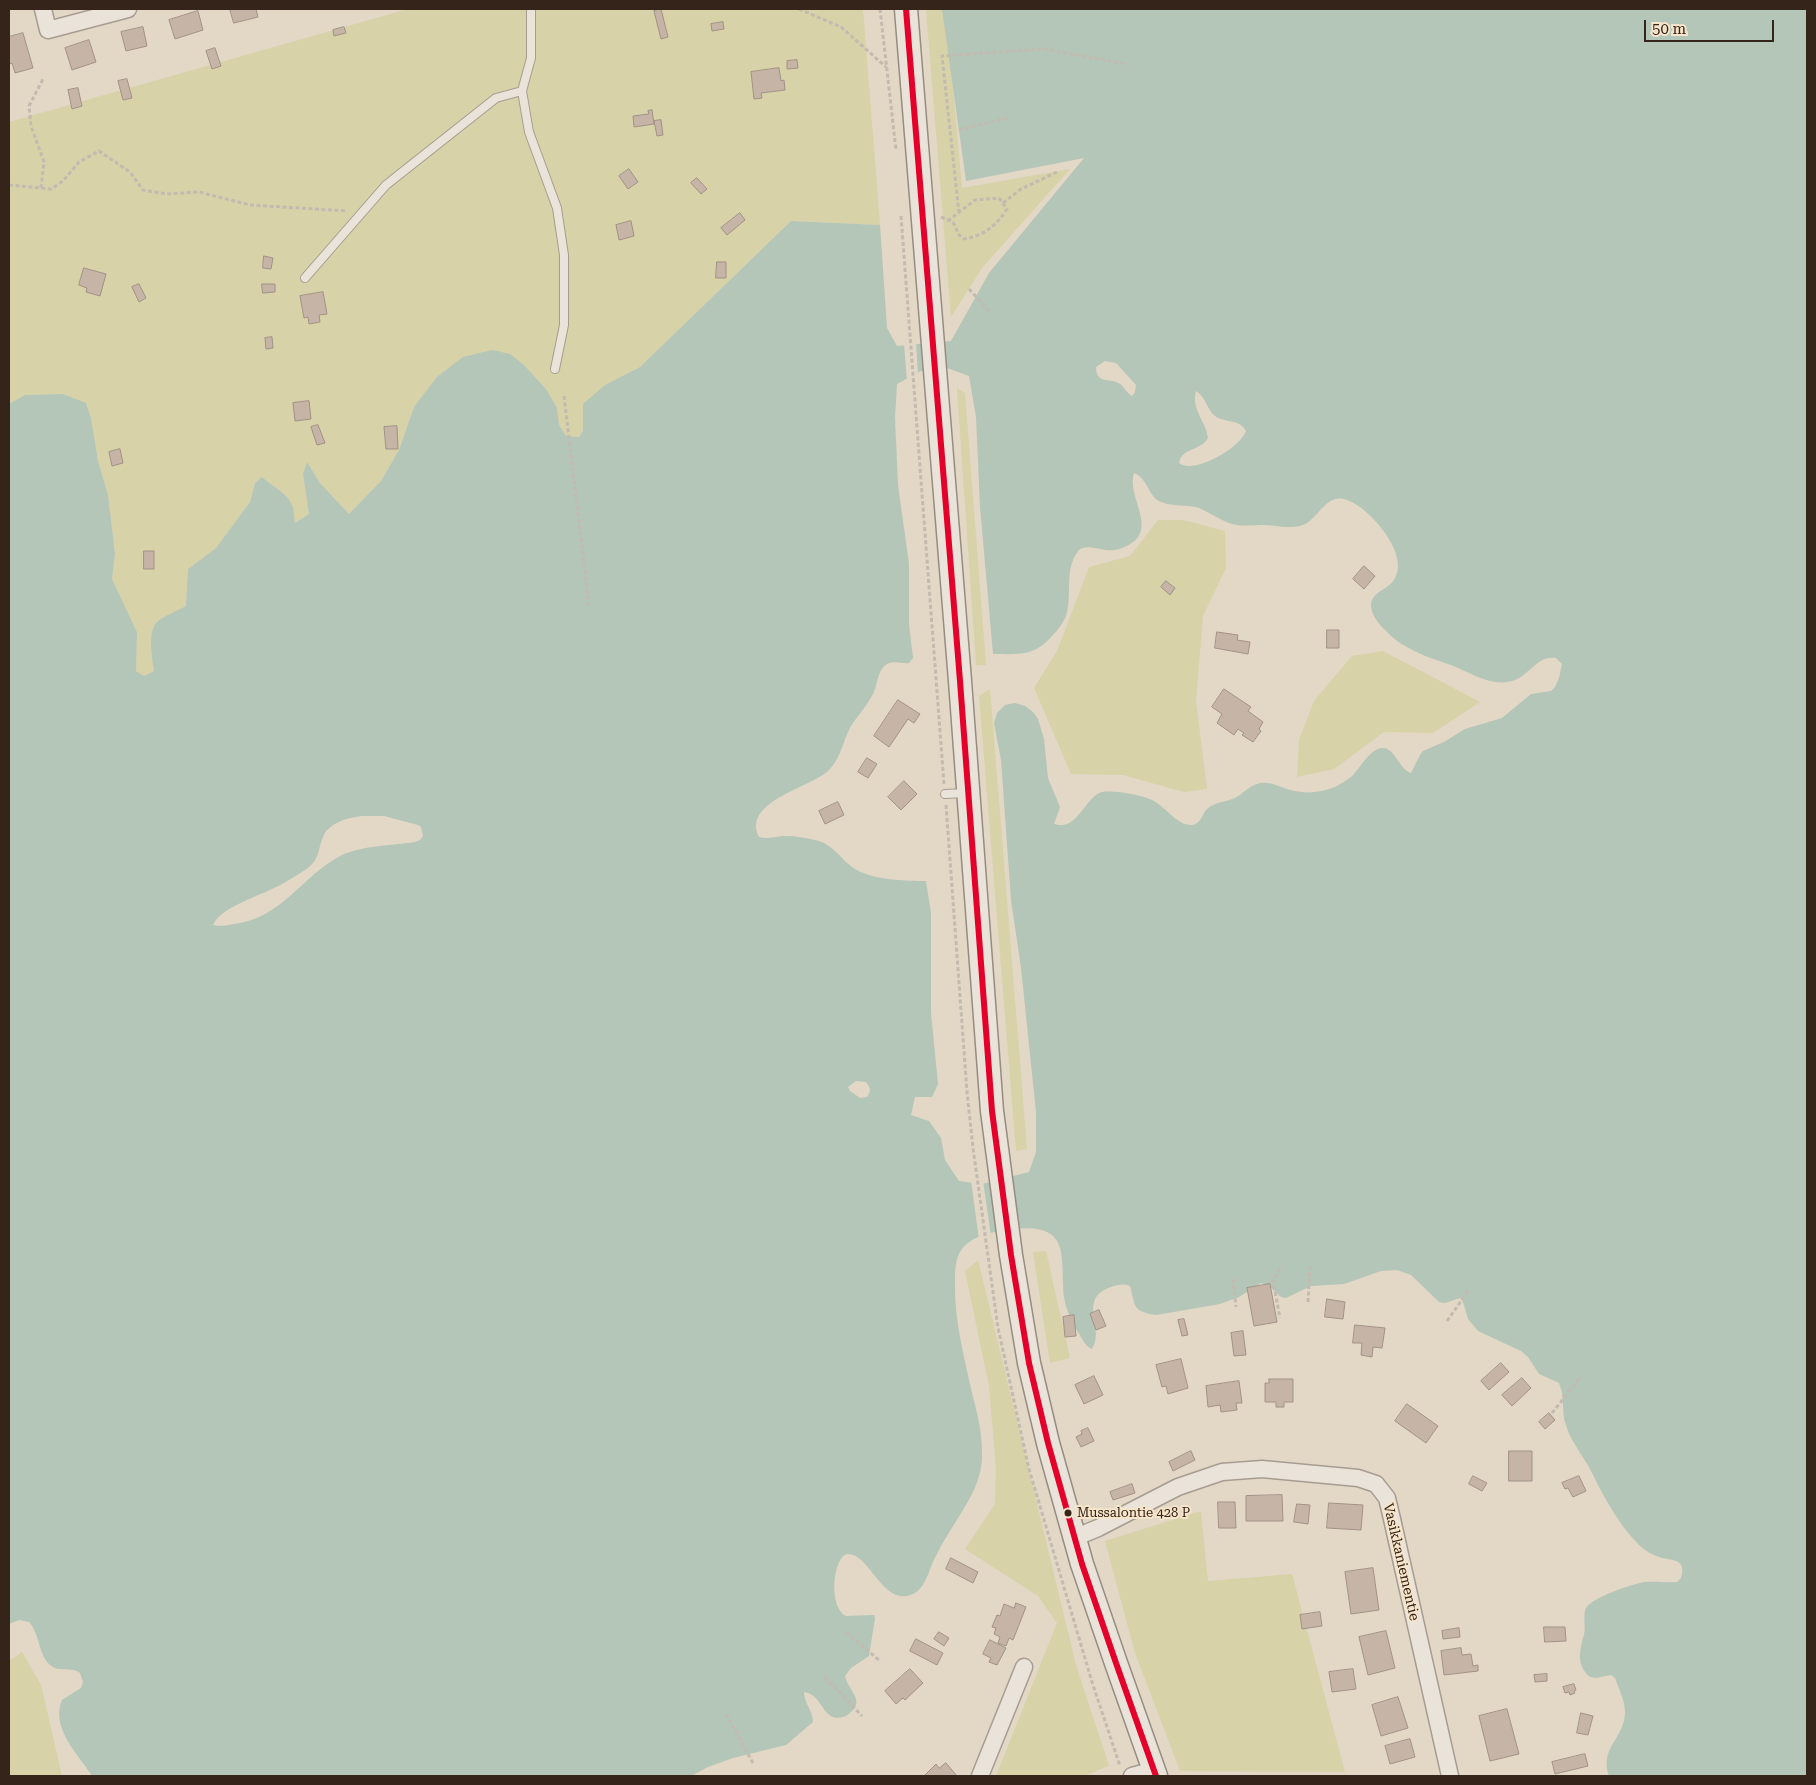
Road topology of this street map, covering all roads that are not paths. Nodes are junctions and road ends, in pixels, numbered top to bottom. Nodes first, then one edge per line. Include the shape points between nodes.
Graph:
1 (42, 9) edge
2 (128, 9) edge
3 (531, 9) edge
4 (906, 9) edge
5 (522, 91) junction
6 (305, 278) dead end
7 (555, 369) dead end
8 (968, 793) junction
9 (945, 794) road end
10 (1074, 1538) junction
11 (1024, 1667) dead end
12 (1147, 1774) edge
13 (980, 1776) edge
14 (1450, 1776) edge

1 - 2 street via 48,30
3 - 5 lane via 532,58
4 - 8 main road
5 - 6 lane via 496,98 386,185
5 - 7 lane via 529,132 557,208 564,255 564,325
8 - 9 lane
8 - 10 main road via 997,1160 1029,1363
10 - 12 main road via 1116,1663
10 - 14 street, Vasikkaniementie via 1178,1487 1222,1472 1262,1469 1358,1478 1376,1484 1387,1498
11 - 13 street

